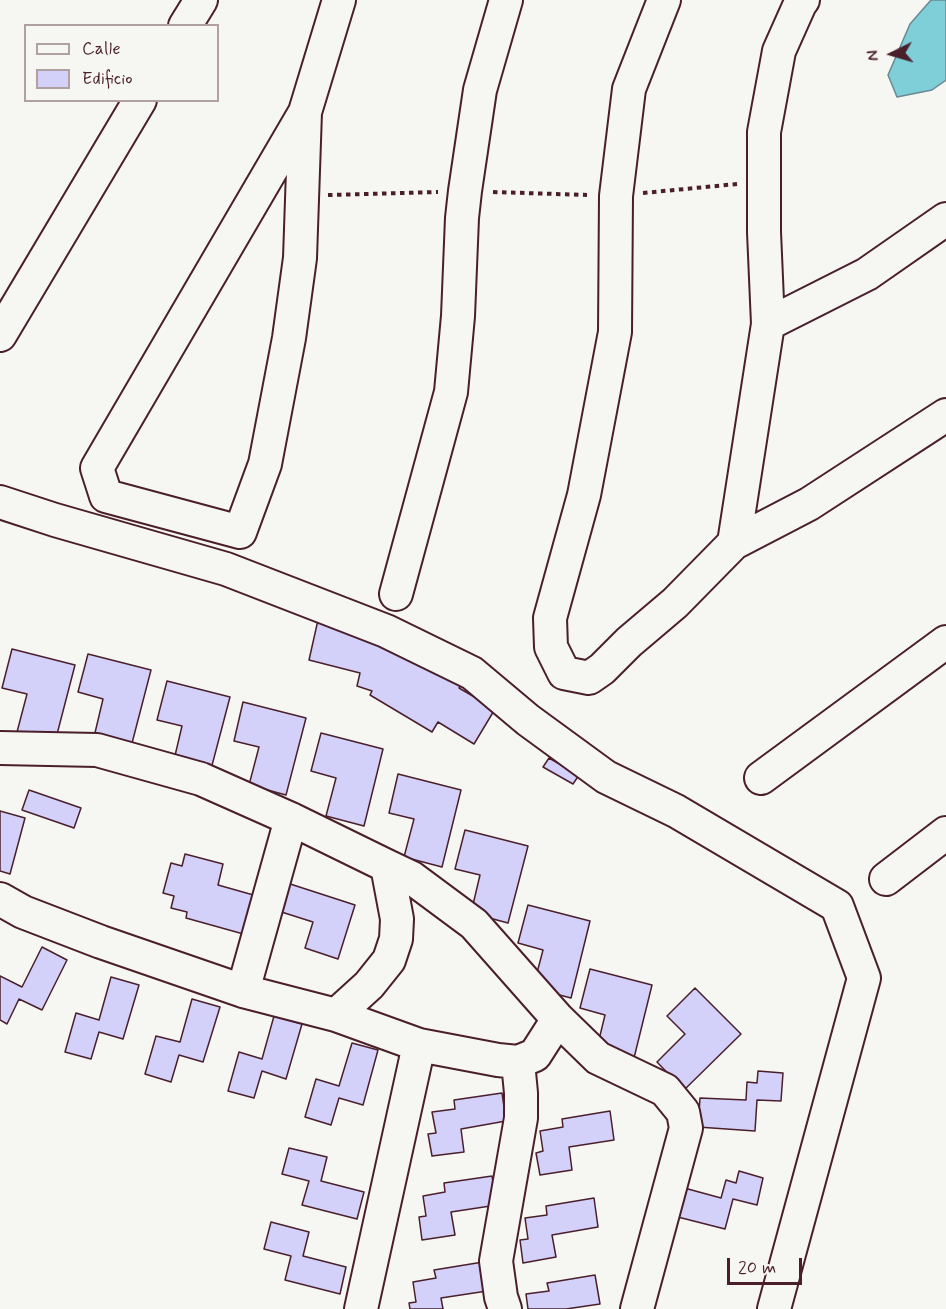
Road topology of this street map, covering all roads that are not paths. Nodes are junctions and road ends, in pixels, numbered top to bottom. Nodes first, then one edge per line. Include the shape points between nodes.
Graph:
1 (201, 0) edge
2 (339, 0) edge
3 (506, 0) edge
4 (664, 0) edge
5 (803, 0) edge
6 (186, 24) edge
7 (139, 102) edge
8 (306, 112) junction
9 (946, 219) edge
10 (768, 324) junction
11 (0, 335) edge
12 (946, 415) edge
13 (0, 502) edge
14 (734, 543) junction
15 (396, 594) dead end
16 (946, 642) edge
17 (0, 748) edge
18 (761, 778) dead end
19 (291, 819) junction
20 (946, 833) edge
21 (387, 866) junction
22 (886, 879) dead end
23 (0, 899) edge
24 (243, 991) junction
25 (336, 1015) junction
26 (558, 1019) junction
27 (419, 1045) junction
28 (518, 1062) junction
29 (361, 1309) edge
30 (505, 1309) edge
31 (637, 1309) edge
32 (774, 1309) edge

1 - 6 street
2 - 8 street
3 - 15 street via 480,90 465,191 451,392
4 - 14 street via 629,89 616,196 615,332 584,495 550,618 551,647 564,674 589,678 603,669
5 - 10 street via 780,51 764,132
7 - 11 street
8 - 8 street via 300,258 289,338 265,464 240,532 106,496 97,468
9 - 10 street via 867,274
10 - 14 street
12 - 14 street via 809,504
13 - 32 street via 226,569 386,631 472,673 606,777 676,811 837,906 864,978
16 - 18 street
17 - 19 street via 97,750 201,779
19 - 21 street
19 - 24 street
20 - 22 street
21 - 25 street via 397,919 396,939 388,960 369,985
21 - 26 street via 412,878 474,924
23 - 24 street via 101,942
24 - 25 street
25 - 27 street
26 - 28 street via 535,1055
26 - 31 street via 598,1058 664,1090 683,1112 686,1128
27 - 28 street
27 - 29 street
28 - 30 street via 521,1118 496,1261

